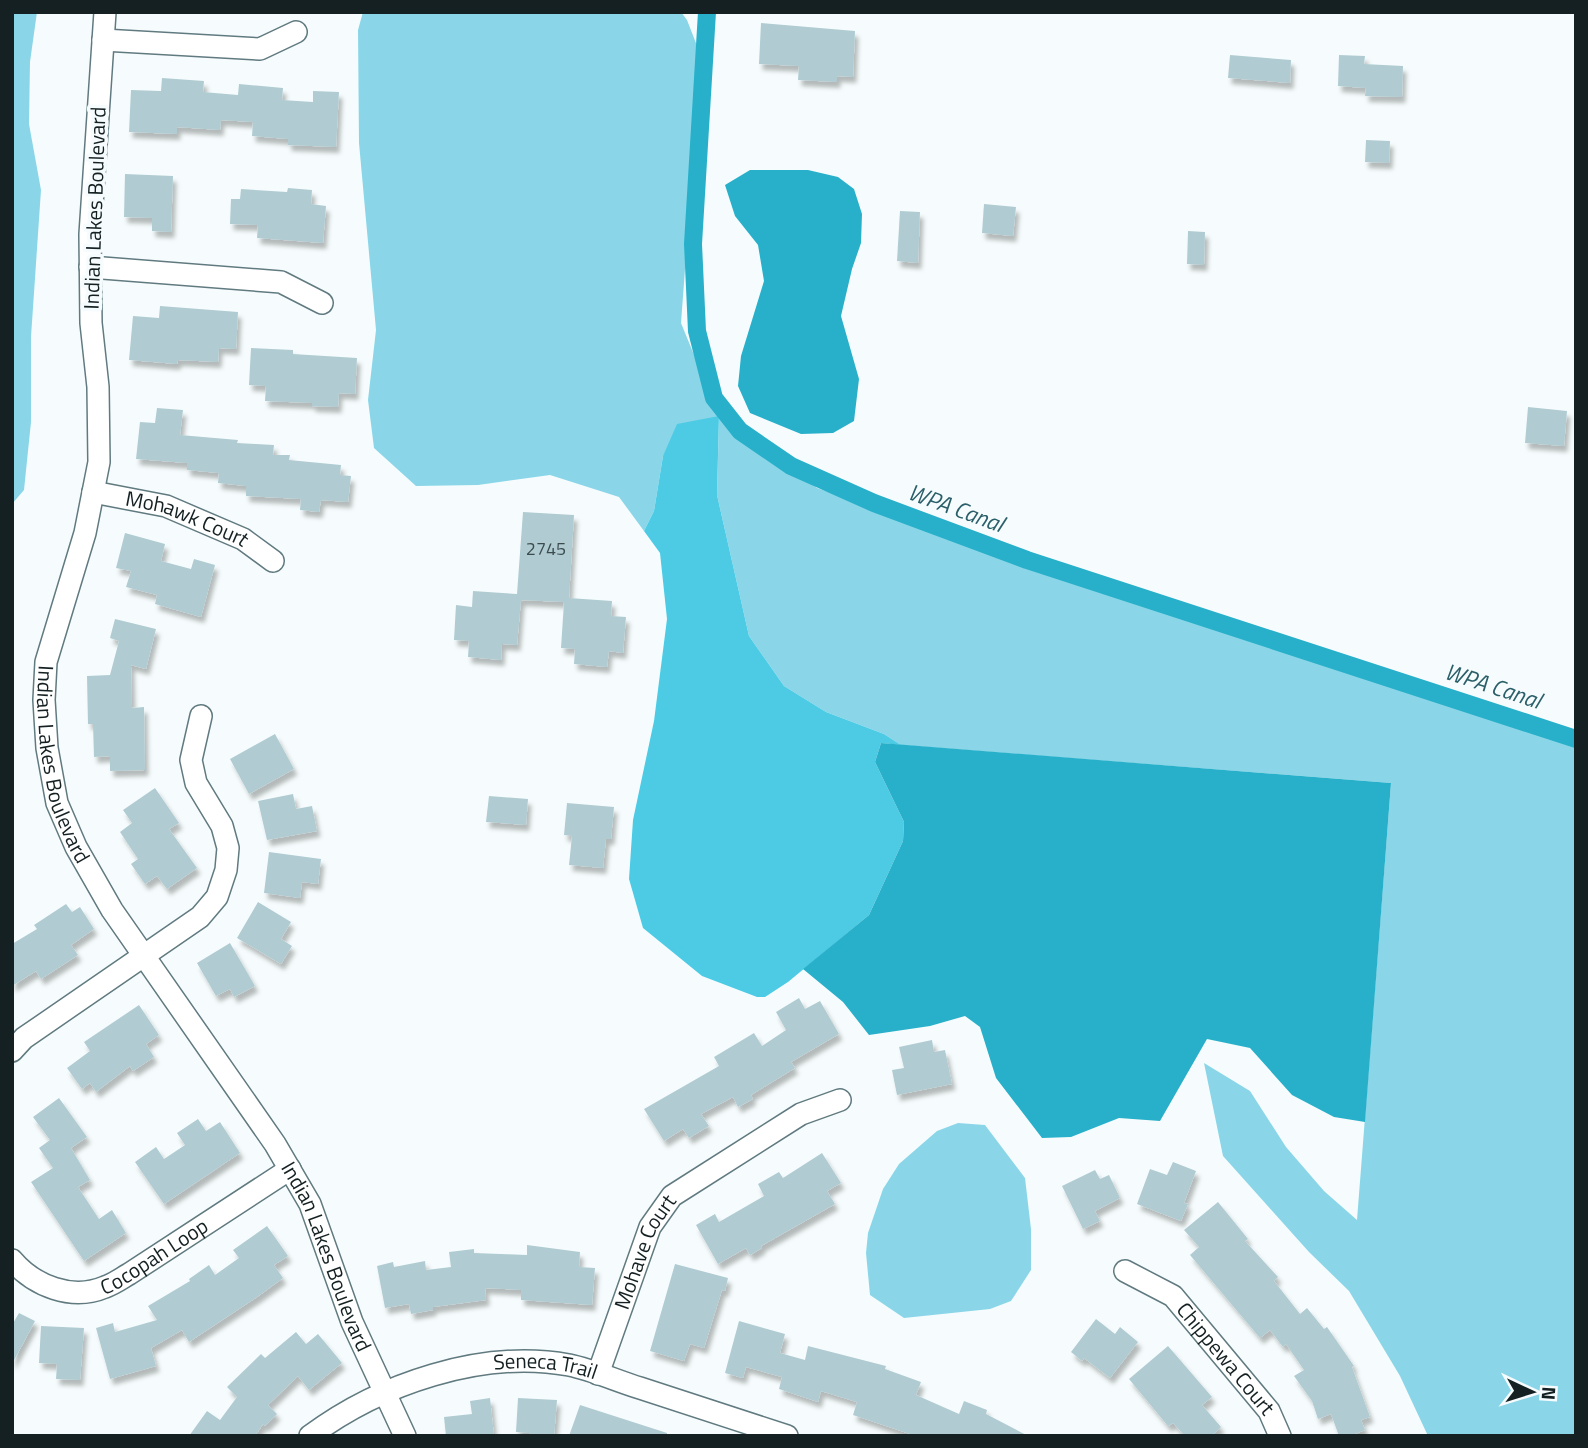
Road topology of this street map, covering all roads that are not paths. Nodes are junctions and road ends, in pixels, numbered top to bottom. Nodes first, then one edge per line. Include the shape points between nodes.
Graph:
1 (105, 12) edge
2 (296, 32) dead end
3 (103, 40) junction
4 (90, 267) junction
5 (322, 303) dead end
6 (93, 492) junction
7 (273, 561) dead end
8 (201, 716) dead end
9 (144, 956) junction
10 (12, 1051) edge
11 (840, 1100) dead end
12 (290, 1169) junction
13 (12, 1260) edge
14 (1125, 1271) dead end
15 (598, 1374) junction
16 (384, 1393) junction
17 (310, 1436) edge
18 (405, 1436) edge
19 (787, 1436) edge
20 (1280, 1436) edge

1 - 3 street, Indian Lakes Boulevard
2 - 3 street via 260,49
3 - 4 street, Indian Lakes Boulevard
4 - 5 street via 281,282
4 - 6 street, Indian Lakes Boulevard via 98,387 99,462
6 - 7 street, Mohawk Court via 166,506 243,539
6 - 9 street, Indian Lakes Boulevard via 46,662 47,748 57,803 76,847
8 - 9 street via 191,760 196,783 222,826 228,848 226,870 218,897 200,917
9 - 10 street via 24,1038
9 - 12 street, Indian Lakes Boulevard
11 - 15 street, Mohave Court via 801,1114 672,1196 650,1227
12 - 13 street, Cocopah Loop via 105,1288 59,1291 24,1275
12 - 16 street, Indian Lakes Boulevard via 310,1204 352,1322
14 - 20 street, Chippewa Court via 1173,1296 1269,1410
15 - 16 street, Seneca Trail via 529,1361 495,1364 418,1379
15 - 19 street, Seneca Trail
16 - 17 street, Seneca Trail via 355,1405
16 - 18 street, Indian Lakes Boulevard

